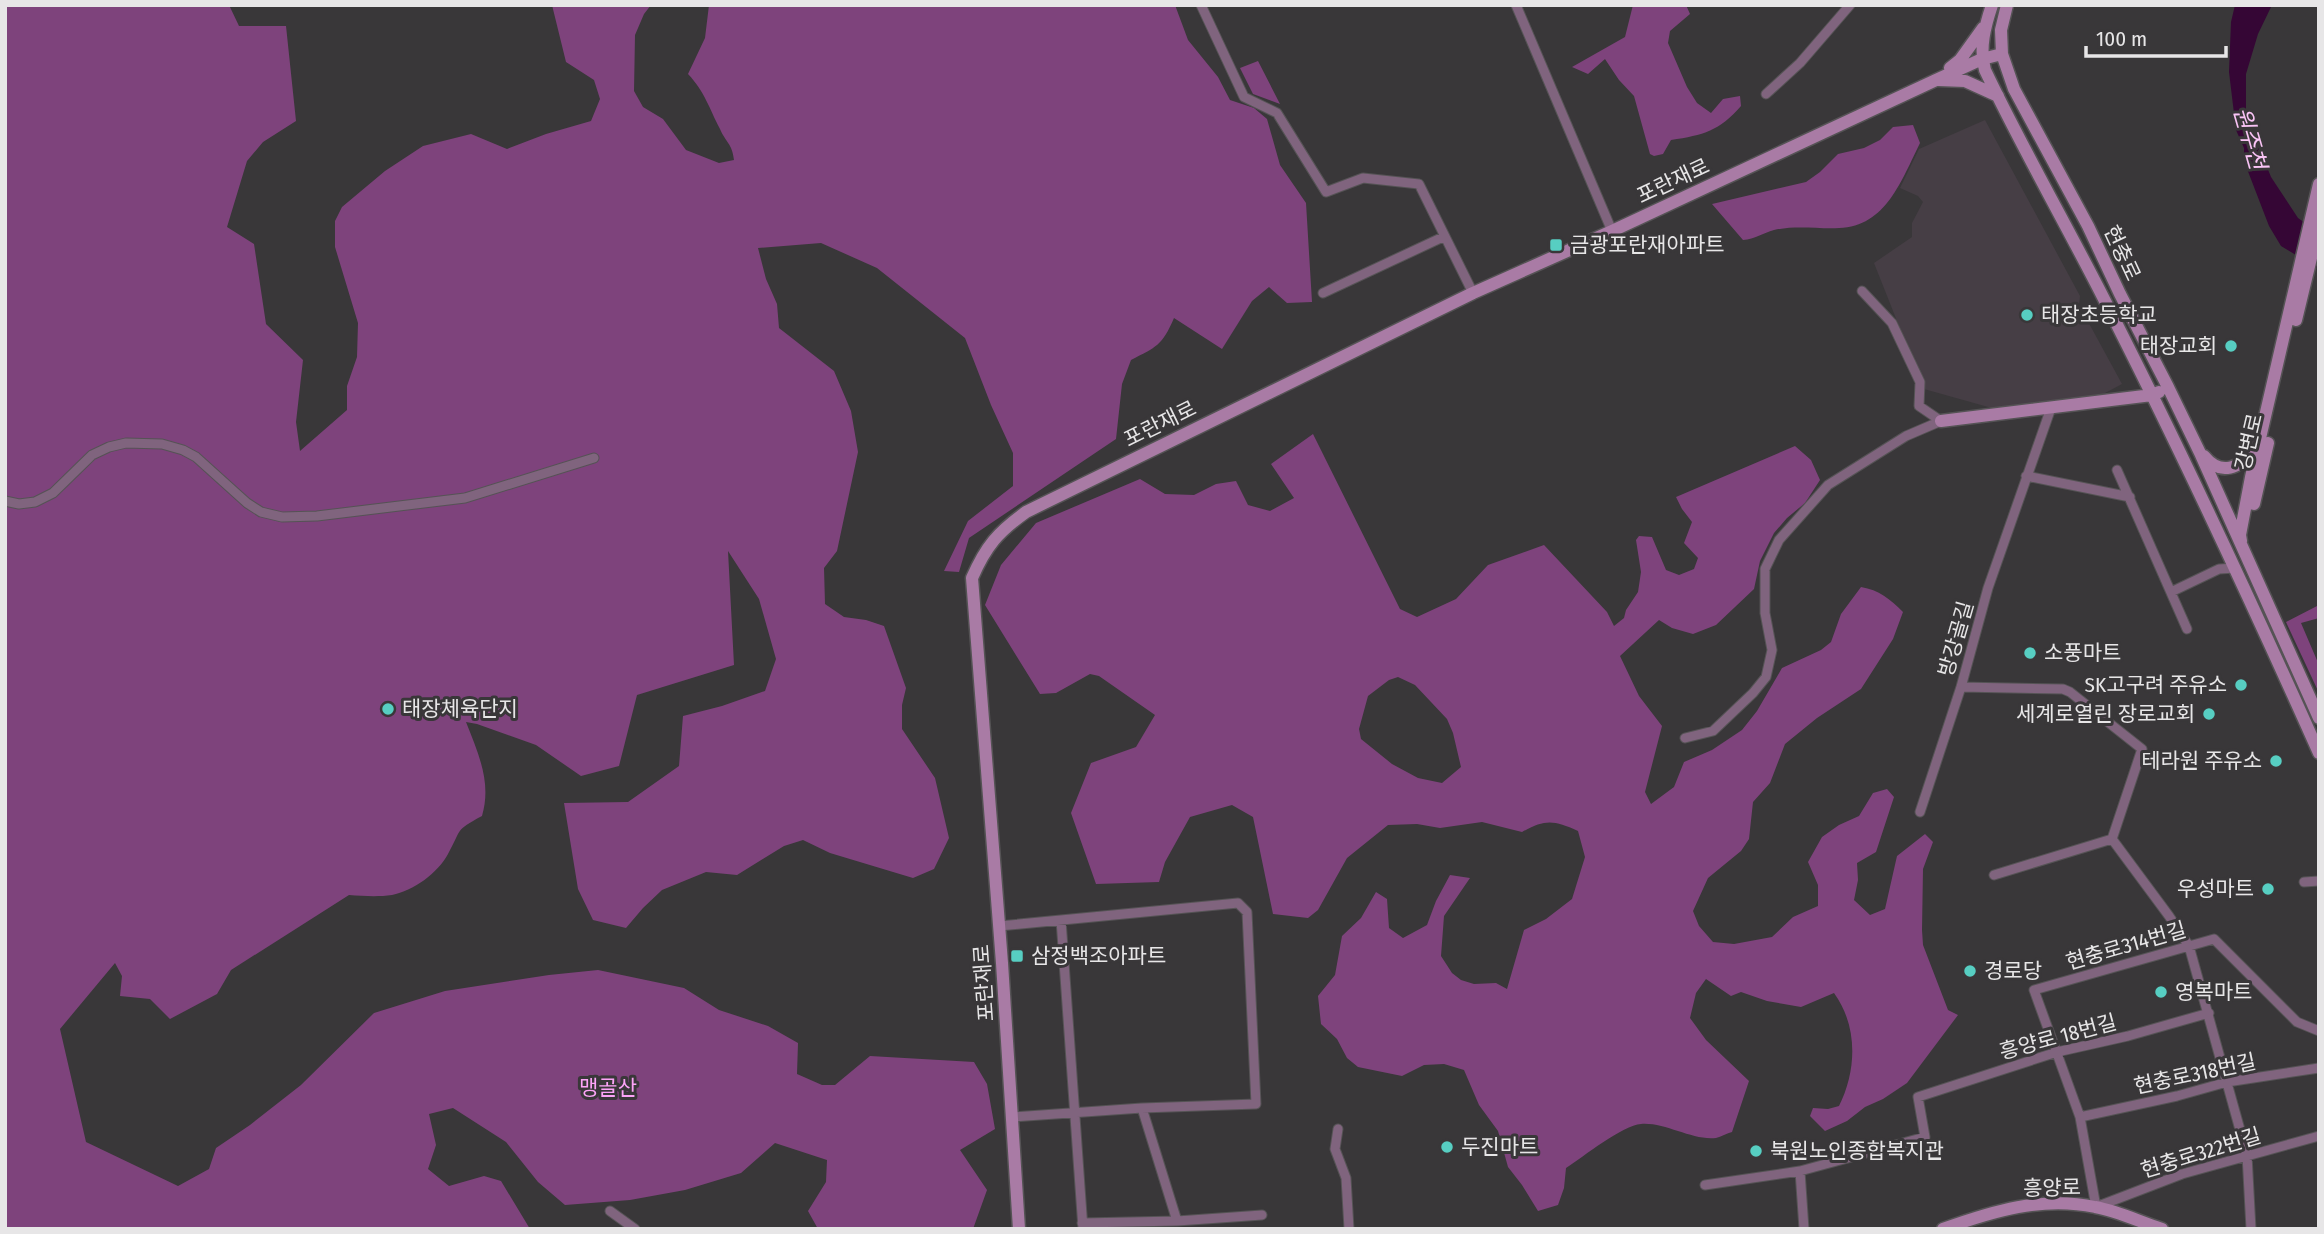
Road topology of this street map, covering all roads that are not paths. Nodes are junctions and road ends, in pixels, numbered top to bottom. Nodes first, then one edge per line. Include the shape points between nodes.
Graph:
1 (1201, 5) edge
2 (1516, 5) edge
3 (1850, 5) edge
4 (1992, 5) edge
5 (2007, 5) edge
6 (1986, 25) junction
7 (2002, 54) junction
8 (1982, 59) junction
9 (1936, 80) junction
10 (1766, 94) dead end
11 (1998, 96) junction
12 (2319, 184) edge
13 (2319, 225) edge
14 (1612, 231) junction
15 (1443, 237) junction
16 (1862, 291) dead end
17 (1323, 293) dead end
18 (1473, 293) junction
19 (2120, 294) junction
20 (2106, 302) junction
21 (2291, 326) junction
22 (2168, 387) junction
23 (2152, 396) junction
24 (2051, 408) junction
25 (1941, 422) junction
26 (2190, 433) junction
27 (2257, 452) junction
28 (594, 457) dead end
29 (2117, 470) dead end
30 (2026, 476) junction
31 (2130, 497) junction
32 (5, 501) edge
33 (2244, 533) junction
34 (2240, 560) junction
35 (2171, 592) junction
36 (2187, 629) dead end
37 (1961, 687) junction
38 (2319, 718) edge
39 (1685, 738) dead end
40 (2319, 753) edge
41 (1920, 812) dead end
42 (2112, 839) junction
43 (1994, 875) dead end
44 (2319, 881) edge
45 (2304, 882) dead end
46 (1061, 920) junction
47 (999, 926) junction
48 (2189, 946) junction
49 (2209, 1013) junction
50 (2319, 1031) edge
51 (2057, 1052) junction
52 (2319, 1068) edge
53 (2227, 1082) junction
54 (1142, 1108) junction
55 (1074, 1114) junction
56 (1012, 1117) junction
57 (2080, 1117) junction
58 (1338, 1129) dead end
59 (2319, 1136) edge
60 (2247, 1155) junction
61 (1800, 1171) junction
62 (1705, 1185) dead end
63 (2096, 1207) junction
64 (610, 1211) dead end
65 (1262, 1215) dead end
66 (1177, 1221) junction
67 (1083, 1226) edge
68 (635, 1229) edge
69 (1019, 1229) edge
70 (1349, 1229) edge
71 (1804, 1229) edge
72 (1943, 1229) edge
73 (2162, 1229) edge
74 (2251, 1229) edge

1 - 15 street via 1244,97 1277,113 1326,191 1363,178 1419,184
2 - 14 street
3 - 10 street
4 - 6 street
5 - 7 street, 현충로
6 - 8 street
6 - 9 street via 1960,60
7 - 8 street, 포란재로
7 - 19 street, 현충로 via 2014,89
8 - 9 street, 포란재로
8 - 11 street, 현충로
9 - 11 street via 1965,81
9 - 14 street, 포란재로
11 - 20 street, 현충로
12 - 21 street
13 - 21 street
14 - 18 street, 포란재로
15 - 17 street
15 - 18 street
16 - 25 street via 1892,323 1920,382 1919,406
18 - 47 street, 포란재로 via 1026,512 1003,528 982,555 972,578
19 - 20 street
19 - 22 street, 현충로
20 - 23 street, 현충로
21 - 27 street, 강변로
21 - 33 street, 강변로
22 - 23 street
22 - 26 street, 현충로
23 - 24 street
23 - 34 street, 현충로
24 - 25 street
24 - 30 street, 방강골길
25 - 39 street via 1906,436 1828,485 1779,540 1765,569 1765,613 1772,650 1766,677 1713,732
26 - 27 street via 2210,464 2221,468 2233,468
26 - 34 street, 현충로
27 - 33 street, 강변로
28 - 32 street via 465,498 282,517 254,508 183,450 126,443 92,455 53,493 31,503
29 - 31 street
30 - 31 street
30 - 37 street, 방강골길
31 - 35 street
33 - 34 street, 강변로
34 - 35 street
34 - 38 street, 현충로
34 - 40 street, 현충로
35 - 36 street
37 - 41 street, 방강골길
37 - 42 street via 2063,689 2142,749
42 - 43 street
42 - 48 street
44 - 45 street
46 - 47 street
46 - 54 street via 1238,904 1247,912 1256,1104
46 - 55 street
47 - 56 street, 포란재로
48 - 49 street
48 - 50 street, 현충로314번길 via 2214,939 2297,1022
48 - 51 street, 현충로314번길 via 2034,990
49 - 51 street, 흥양로 18번길
49 - 53 street
51 - 57 street
51 - 61 street, 흥양로 18번길 via 1918,1097 1925,1137
52 - 53 street, 현충로318번길
53 - 57 street, 현충로318번길
53 - 60 street
54 - 55 street
54 - 66 street
55 - 56 street
55 - 67 street
56 - 69 street, 포란재로
57 - 63 street
58 - 70 street via 1335,1149 1346,1178
59 - 60 street, 현충로322번길
60 - 63 street, 현충로322번길
60 - 74 street
61 - 62 street
61 - 71 street
63 - 72 street, 흥양로 via 2047,1203 2001,1209
63 - 73 street, 흥양로
64 - 68 street
65 - 66 street
66 - 67 street

